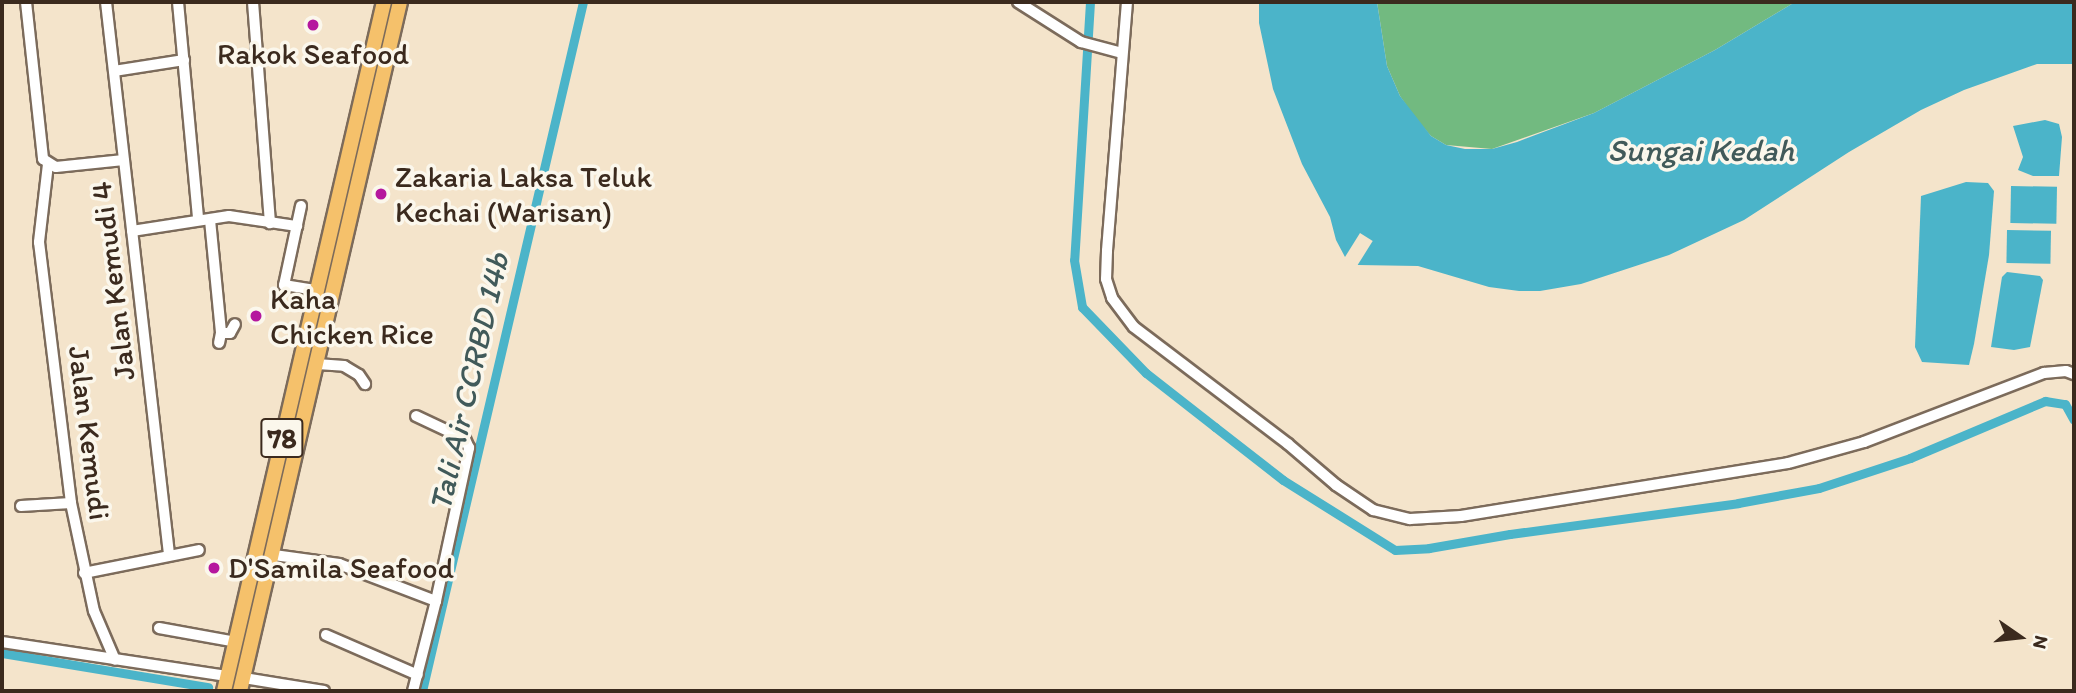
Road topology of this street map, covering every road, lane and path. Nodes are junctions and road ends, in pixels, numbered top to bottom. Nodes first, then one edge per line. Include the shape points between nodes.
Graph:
1 (26, 2) edge
2 (106, 2) edge
3 (178, 2) edge
4 (253, 2) edge
5 (384, 2) edge
6 (400, 2) edge
7 (1018, 2) edge
8 (1126, 2) edge
9 (1122, 53) junction
10 (184, 60) junction
11 (114, 71) junction
12 (352, 132) junction
13 (370, 135) junction
14 (124, 160) junction
15 (48, 164) junction
16 (301, 206) dead end
17 (198, 216) dead end
18 (210, 220) junction
19 (270, 223) junction
20 (297, 226) junction
21 (132, 231) junction
22 (315, 290) junction
23 (235, 324) dead end
24 (317, 363) junction
25 (2074, 374) edge
26 (365, 384) dead end
27 (416, 416) dead end
28 (71, 503) junction
29 (21, 506) dead end
30 (199, 550) dead end
31 (169, 554) junction
32 (274, 555) junction
33 (84, 573) junction
34 (436, 601) junction
35 (159, 628) dead end
36 (326, 635) dead end
37 (2, 642) edge
38 (236, 642) junction
39 (115, 660) junction
40 (418, 675) junction
41 (226, 683) edge
42 (242, 684) edge
43 (324, 691) edge
44 (413, 691) edge

1 - 15 street via 43,159
2 - 11 street, Jalan Kemudi 4
3 - 10 street
4 - 19 street
5 - 12 main road, 78
6 - 13 main road, 78
7 - 9 street via 1081,42
8 - 9 street
9 - 25 street via 1107,251 1106,279 1112,298 1134,327 1336,485 1384,514 1410,519 1461,516 1788,463 1857,445 2044,373
10 - 11 street
10 - 17 street
11 - 14 street, Jalan Kemudi 4
12 - 13 main road
12 - 22 main road, 78
13 - 24 main road, 78
14 - 15 street
14 - 21 street, Jalan Kemudi 4
15 - 28 street, Jalan Kemudi via 39,242
16 - 20 street
18 - 19 street via 229,216
18 - 21 street
18 - 23 street via 220,338
19 - 20 street
20 - 22 street via 284,285
21 - 31 street, Jalan Kemudi 4
22 - 38 main road, 78
24 - 26 street via 344,366
24 - 32 main road, 78
27 - 34 street via 461,436 469,445
28 - 29 street
28 - 33 street, Jalan Kemudi
30 - 31 street
31 - 33 street
32 - 34 street via 339,564
32 - 42 main road, 78
33 - 39 street, Jalan Kemudi via 97,622
34 - 40 street
35 - 38 street
36 - 40 street
37 - 39 street
38 - 41 main road, 78
39 - 41 street
40 - 44 street
42 - 43 street

